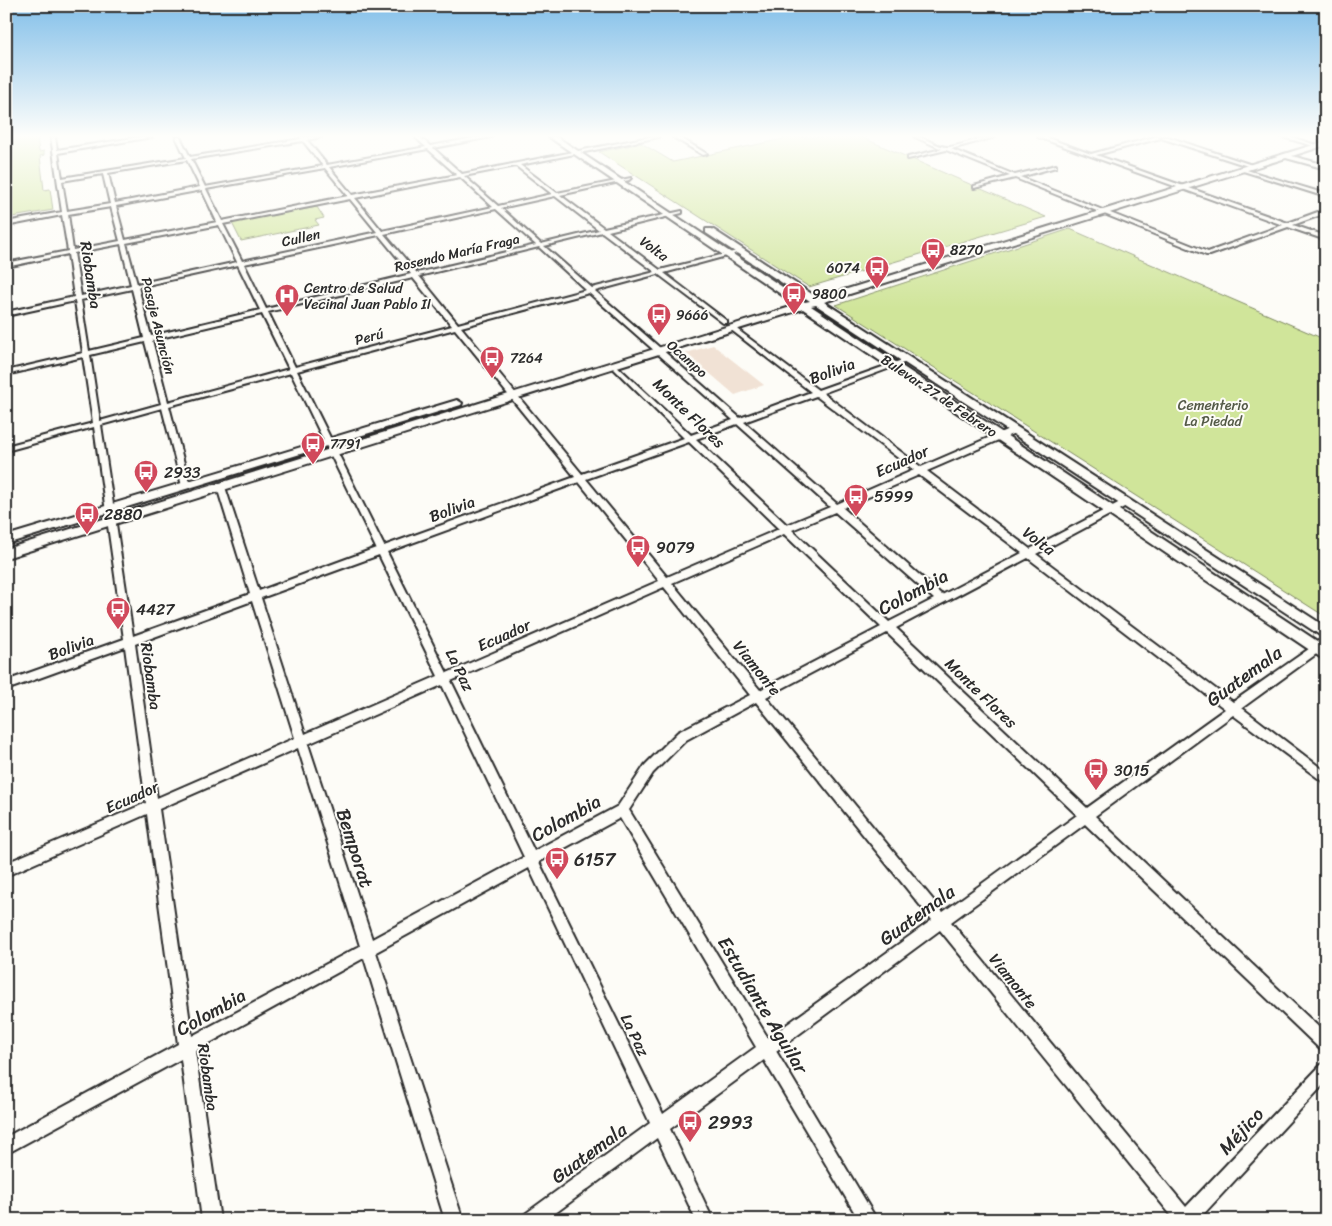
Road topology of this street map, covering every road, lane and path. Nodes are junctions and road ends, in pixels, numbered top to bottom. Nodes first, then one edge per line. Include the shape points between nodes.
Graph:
1 (62, 194) edge
2 (111, 194) edge
3 (175, 194) edge
4 (207, 194) edge
5 (349, 194) edge
6 (366, 194) edge
7 (482, 194) edge
8 (561, 194) edge
9 (637, 194) edge
10 (652, 194) edge
11 (1060, 194) edge
12 (1140, 194) edge
13 (1162, 194) edge
14 (1201, 194) edge
15 (557, 195) junction
16 (351, 197) junction
17 (665, 203) dead end
18 (114, 205) junction
19 (498, 208) junction
20 (672, 208) dead end
21 (1094, 208) junction
22 (1326, 211) edge
23 (680, 212) junction
24 (1103, 212) junction
25 (65, 214) junction
26 (668, 215) junction
27 (221, 223) junction
28 (6, 224) edge
29 (1289, 225) junction
30 (604, 230) junction
31 (381, 234) junction
32 (1326, 238) edge
33 (123, 242) junction
34 (540, 246) junction
35 (740, 251) junction
36 (70, 252) junction
37 (727, 255) junction
38 (241, 264) junction
39 (6, 265) edge
40 (660, 272) junction
41 (415, 276) junction
42 (135, 287) junction
43 (591, 291) junction
44 (77, 299) junction
45 (813, 299) junction
46 (799, 303) junction
47 (264, 312) junction
48 (6, 314) edge
49 (729, 325) junction
50 (457, 326) junction
51 (148, 339) junction
52 (655, 347) junction
53 (86, 354) junction
54 (907, 360) junction
55 (613, 365) junction
56 (893, 366) junction
57 (293, 370) junction
58 (6, 373) edge
59 (510, 392) junction
60 (818, 393) junction
61 (165, 406) junction
62 (739, 421) junction
63 (96, 425) junction
64 (1014, 430) junction
65 (999, 437) junction
66 (690, 439) junction
67 (331, 447) junction
68 (6, 449) edge
69 (920, 471) junction
70 (580, 478) junction
71 (186, 486) junction
72 (221, 487) junction
73 (1125, 503) junction
74 (836, 508) junction
75 (1110, 511) junction
76 (111, 515) junction
77 (786, 530) junction
78 (6, 540) edge
79 (381, 550) junction
80 (1029, 553) junction
81 (6, 554) edge
82 (665, 582) junction
83 (255, 596) junction
84 (940, 600) junction
85 (888, 628) junction
86 (1326, 634) edge
87 (129, 642) junction
88 (1322, 648) edge
89 (445, 679) junction
90 (6, 686) edge
91 (758, 696) junction
92 (1233, 709) junction
93 (302, 741) junction
94 (1326, 779) edge
95 (152, 806) junction
96 (622, 810) junction
97 (1086, 817) junction
98 (531, 860) junction
99 (6, 870) edge
100 (942, 921) junction
101 (368, 949) junction
102 (1326, 1045) edge
103 (186, 1048) junction
104 (766, 1049) junction
105 (1326, 1070) edge
106 (660, 1126) junction
107 (6, 1146) edge
108 (210, 1220) edge
109 (454, 1220) edge
110 (531, 1220) edge
111 (705, 1220) edge
112 (869, 1220) edge
113 (1186, 1220) edge

1 - 25 street, Riobamba
2 - 18 street, Pasaje Asunción
3 - 18 street
4 - 27 street, La Paz
5 - 16 street, Viamonte
6 - 16 street
7 - 19 street, Ocampo
8 - 15 street, Cullen
9 - 26 main road, Bulevar 27 de Febrero
10 - 17 main road
11 - 21 street
12 - 21 main road
13 - 24 main road
14 - 29 street
15 - 19 street, Cullen
15 - 30 street, Volta
16 - 27 street
16 - 31 street, Viamonte
18 - 25 street
18 - 33 street, Pasaje Asunción
19 - 31 street, Cullen
19 - 34 street, Ocampo
20 - 23 main road, Bulevar 27 de Febrero
21 - 24 street
21 - 45 main road
22 - 29 street
23 - 26 street, Rosendo María Fraga
23 - 35 main road, Bulevar 27 de Febrero
24 - 29 street via 1208,254
24 - 45 main road
25 - 28 street
25 - 36 street, Riobamba
26 - 30 street, Rosendo María Fraga
26 - 37 main road, Bulevar 27 de Febrero
27 - 33 street
27 - 38 street, La Paz
29 - 32 street
30 - 34 street, Rosendo María Fraga
30 - 40 street, Volta
31 - 38 street, Cullen
31 - 41 street, Viamonte
33 - 36 street
33 - 42 street, Pasaje Asunción
34 - 41 street, Rosendo María Fraga
34 - 43 street, Ocampo
35 - 37 street, Perú
35 - 45 main road, Bulevar 27 de Febrero
36 - 39 street
36 - 44 street, Riobamba
37 - 40 street, Perú
37 - 46 main road, Bulevar 27 de Febrero
38 - 42 street, Cullen
38 - 47 street, La Paz
40 - 43 street, Perú
40 - 49 street, Volta
41 - 47 street, Rosendo María Fraga
41 - 50 street, Viamonte
42 - 44 street, Cullen
42 - 51 street, Pasaje Asunción
43 - 50 street, Perú
43 - 52 street, Ocampo
44 - 48 street, Cullen
44 - 53 street, Riobamba
45 - 46 main road
45 - 54 main road, Bulevar 27 de Febrero
46 - 49 main road
46 - 56 main road, Bulevar 27 de Febrero
47 - 51 street, Rosendo María Fraga
47 - 57 street, La Paz
49 - 52 main road
49 - 60 street, Volta
50 - 57 street, Perú
50 - 59 street, Viamonte
51 - 53 street, Rosendo María Fraga
51 - 61 street, Pasaje Asunción
52 - 55 main road
52 - 59 main road
52 - 62 street, Ocampo
53 - 58 street, Rosendo María Fraga
53 - 63 street, Riobamba
54 - 56 street, Bolivia
54 - 64 main road, Bulevar 27 de Febrero
55 - 59 main road
55 - 66 street, Monte Flores
56 - 60 street, Bolivia
56 - 65 main road, Bulevar 27 de Febrero
57 - 61 street, Perú
57 - 67 street, La Paz
59 - 67 main road
59 - 70 street, Viamonte
60 - 62 street, Bolivia
60 - 69 street, Volta
61 - 63 street, Perú
61 - 71 street, Pasaje Asunción
62 - 66 street, Bolivia
62 - 74 street, Ocampo
63 - 68 street, Perú
63 - 76 street, Riobamba
64 - 65 street, Ecuador
64 - 73 main road, Bulevar 27 de Febrero
65 - 69 street, Ecuador
65 - 75 main road, Bulevar 27 de Febrero
66 - 70 street, Bolivia
66 - 77 street, Monte Flores
67 - 71 main road
67 - 72 main road
67 - 79 street, La Paz
69 - 74 street, Ecuador
69 - 80 street, Volta
70 - 79 street, Bolivia
70 - 82 street, Viamonte
71 - 76 main road
72 - 76 main road
72 - 83 street, Bemporat
73 - 75 street, Colombia
73 - 86 main road, Bulevar 27 de Febrero
74 - 77 street, Ecuador
74 - 84 street, Ocampo
75 - 80 street, Colombia
75 - 88 main road, Bulevar 27 de Febrero
76 - 78 main road
76 - 81 main road
76 - 87 street, Riobamba
77 - 82 street, Ecuador
77 - 85 street, Monte Flores
79 - 83 street, Bolivia
79 - 89 street, La Paz
80 - 84 street, Colombia
80 - 92 street, Volta
82 - 89 street, Ecuador
82 - 91 street, Viamonte
83 - 87 street, Bolivia
83 - 93 street, Bemporat
84 - 85 street, Colombia
85 - 91 street, Colombia
85 - 97 street, Monte Flores
87 - 90 street, Bolivia
87 - 95 street, Riobamba
88 - 92 street, Guatemala
89 - 93 street, Ecuador
89 - 98 street, La Paz
91 - 96 street, Colombia via 682,736 649,769
91 - 100 street, Viamonte
92 - 94 street, Volta
92 - 97 street, Guatemala
93 - 95 street, Ecuador
93 - 101 street, Bemporat
95 - 99 street, Ecuador
95 - 103 street, Riobamba
96 - 98 street, Colombia
96 - 104 street, Estudiante Aguilar
97 - 100 street, Guatemala
97 - 102 street, Monte Flores
98 - 101 street, Colombia
98 - 106 street, La Paz
100 - 104 street, Guatemala
100 - 113 street, Viamonte
101 - 103 street, Colombia
101 - 109 street, Bemporat
103 - 107 street, Colombia
103 - 108 street, Riobamba
104 - 106 street, Guatemala
104 - 112 street, Estudiante Aguilar
105 - 113 street, Méjico
106 - 110 street, Guatemala
106 - 111 street, La Paz

